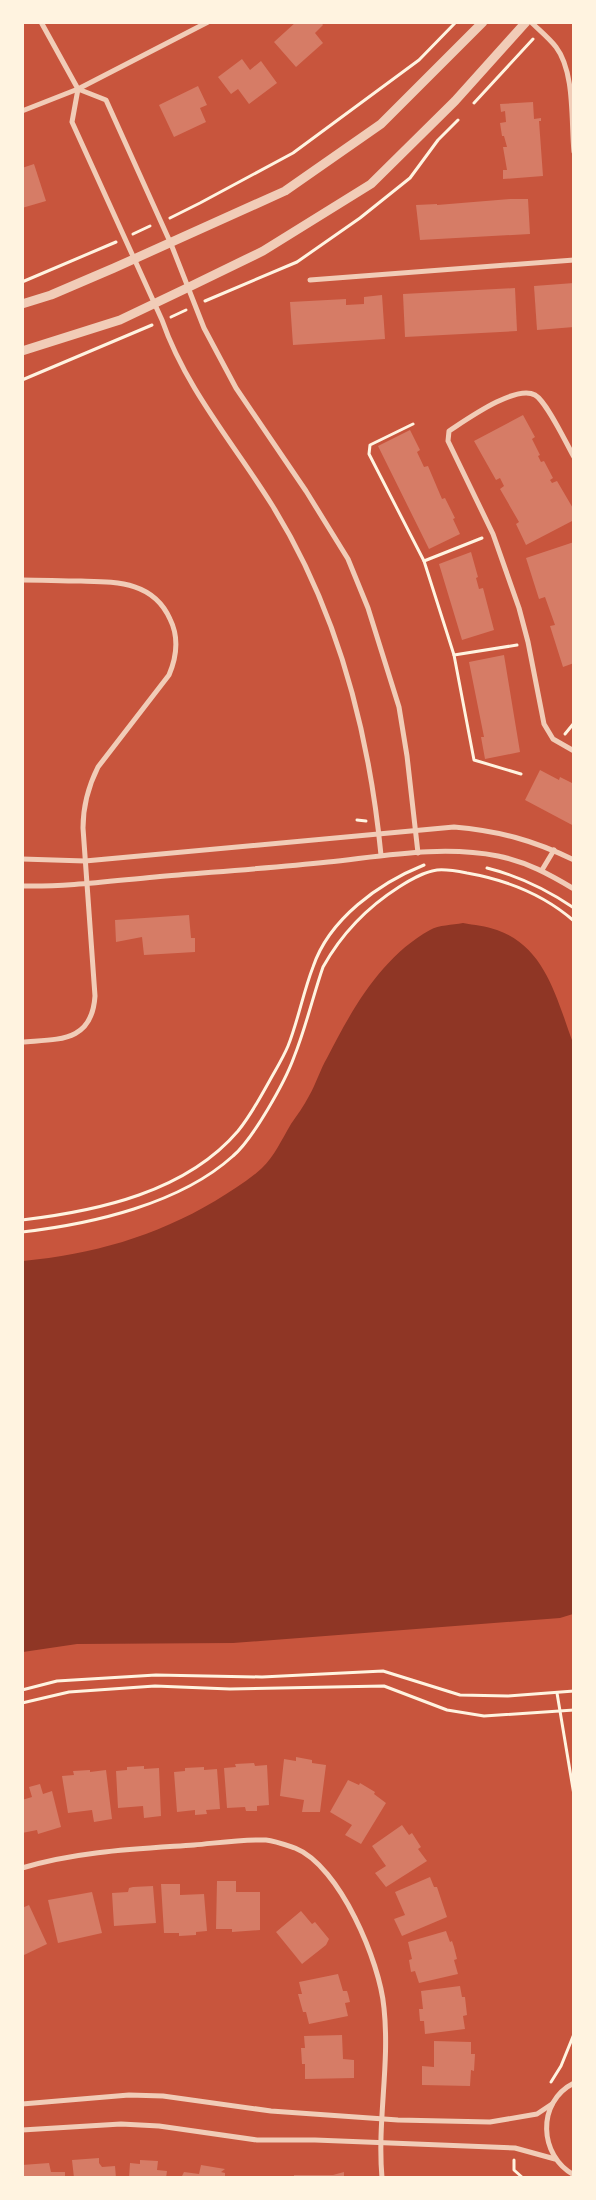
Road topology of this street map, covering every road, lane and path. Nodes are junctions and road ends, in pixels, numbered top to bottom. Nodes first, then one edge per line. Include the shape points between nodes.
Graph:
1 (41, 22) edge
2 (208, 22) edge
3 (456, 22) edge
4 (483, 22) edge
5 (526, 22) edge
6 (531, 22) edge
7 (78, 89) junction
8 (22, 110) edge
9 (574, 152) edge
10 (161, 222) junction
11 (124, 238) junction
12 (171, 244) junction
13 (133, 260) junction
14 (574, 260) edge
15 (310, 280) dead end
16 (22, 282) edge
17 (187, 288) junction
18 (217, 295) dead end
19 (153, 303) junction
20 (22, 304) edge
21 (195, 307) junction
22 (162, 320) junction
23 (22, 351) edge
24 (22, 380) edge
25 (413, 424) dead end
26 (574, 457) edge
27 (483, 538) dead end
28 (424, 561) junction
29 (22, 580) edge
30 (518, 645) dead end
31 (454, 655) junction
32 (574, 751) edge
33 (521, 774) dead end
34 (414, 830) junction
35 (379, 833) junction
36 (554, 850) junction
37 (418, 853) junction
38 (381, 856) junction
39 (22, 859) edge
40 (574, 860) edge
41 (85, 861) junction
42 (430, 864) dead end
43 (482, 866) dead end
44 (542, 870) junction
45 (87, 883) junction
46 (22, 886) edge
47 (574, 889) edge
48 (574, 908) edge
49 (574, 921) edge
50 (22, 1042) edge
51 (22, 1220) edge
52 (22, 1232) edge
53 (22, 1690) edge
54 (574, 1691) edge
55 (557, 1693) junction
56 (22, 1704) edge
57 (574, 1710) edge
58 (560, 1712) junction
59 (574, 1795) edge
60 (22, 1868) edge
61 (574, 2034) edge
62 (551, 2082) dead end
63 (574, 2083) edge
64 (22, 2104) edge
65 (552, 2104) junction
66 (382, 2118) junction
67 (22, 2130) edge
68 (382, 2142) junction
69 (555, 2159) junction
70 (514, 2170) dead end
71 (573, 2176) edge
72 (382, 2178) edge
73 (523, 2178) edge

1 - 7 street
2 - 7 street
3 - 10 path via 419,60 293,152
4 - 12 street via 380,124 285,191
5 - 17 street via 455,101 371,184 262,251
6 - 9 street via 556,47 563,60 570,86
7 - 8 street
7 - 10 street via 106,100
7 - 11 street via 72,122
10 - 11 path
10 - 12 street
11 - 13 street
11 - 16 path
12 - 13 street
12 - 17 street
13 - 19 street
13 - 20 street
14 - 15 street
17 - 19 street
17 - 21 street
18 - 21 path
19 - 22 street
19 - 23 street via 120,320
21 - 22 path
21 - 34 street via 236,388 348,559 384,655 399,707
22 - 24 path
22 - 35 street via 170,343 202,403 273,506 308,570 332,626 361,723
25 - 28 path via 370,444 369,454
26 - 32 street via 543,403 526,392 511,395 449,431 448,442 493,534 519,608 544,724 553,739
27 - 28 path
28 - 31 path
29 - 41 street via 115,582 136,586 162,604 175,633 175,654 169,674 92,778 83,815
30 - 31 path
31 - 33 path via 474,760
34 - 35 street
34 - 36 street via 483,830 509,834
34 - 37 street
35 - 38 street
35 - 41 street
36 - 40 street
36 - 44 street
37 - 38 street
37 - 44 street via 454,851 497,856
38 - 45 street
39 - 41 street
41 - 45 street
42 - 51 path via 413,869 373,893 336,927 313,965 287,1048 251,1114 219,1149 176,1180 152,1190 87,1210
43 - 48 path via 517,876
44 - 47 street
45 - 46 street
45 - 50 street via 95,996 92,1011 80,1030 67,1038
49 - 52 path via 524,888 489,877 446,870 427,872 413,878 367,910 352,924 331,953 321,973 294,1058 268,1108 235,1155 194,1182 140,1207 90,1221
53 - 55 path via 57,1682 156,1674 262,1677 383,1671 460,1695
54 - 55 path
55 - 58 path
56 - 58 path via 70,1692 155,1686 230,1689 384,1686 447,1710 484,1716
57 - 58 path
58 - 59 path
60 - 66 street via 92,1852 267,1840 297,1849 325,1871 344,1898 371,1955 384,2006 387,2048
61 - 62 path via 562,2066
63 - 65 street
64 - 66 street via 129,2095 163,2096 271,2111
65 - 66 street via 532,2115 490,2122
65 - 69 street via 546,2132 548,2146
66 - 68 street
67 - 68 street via 121,2124 257,2140
68 - 69 street via 515,2148
68 - 72 street
69 - 71 street
70 - 73 path

